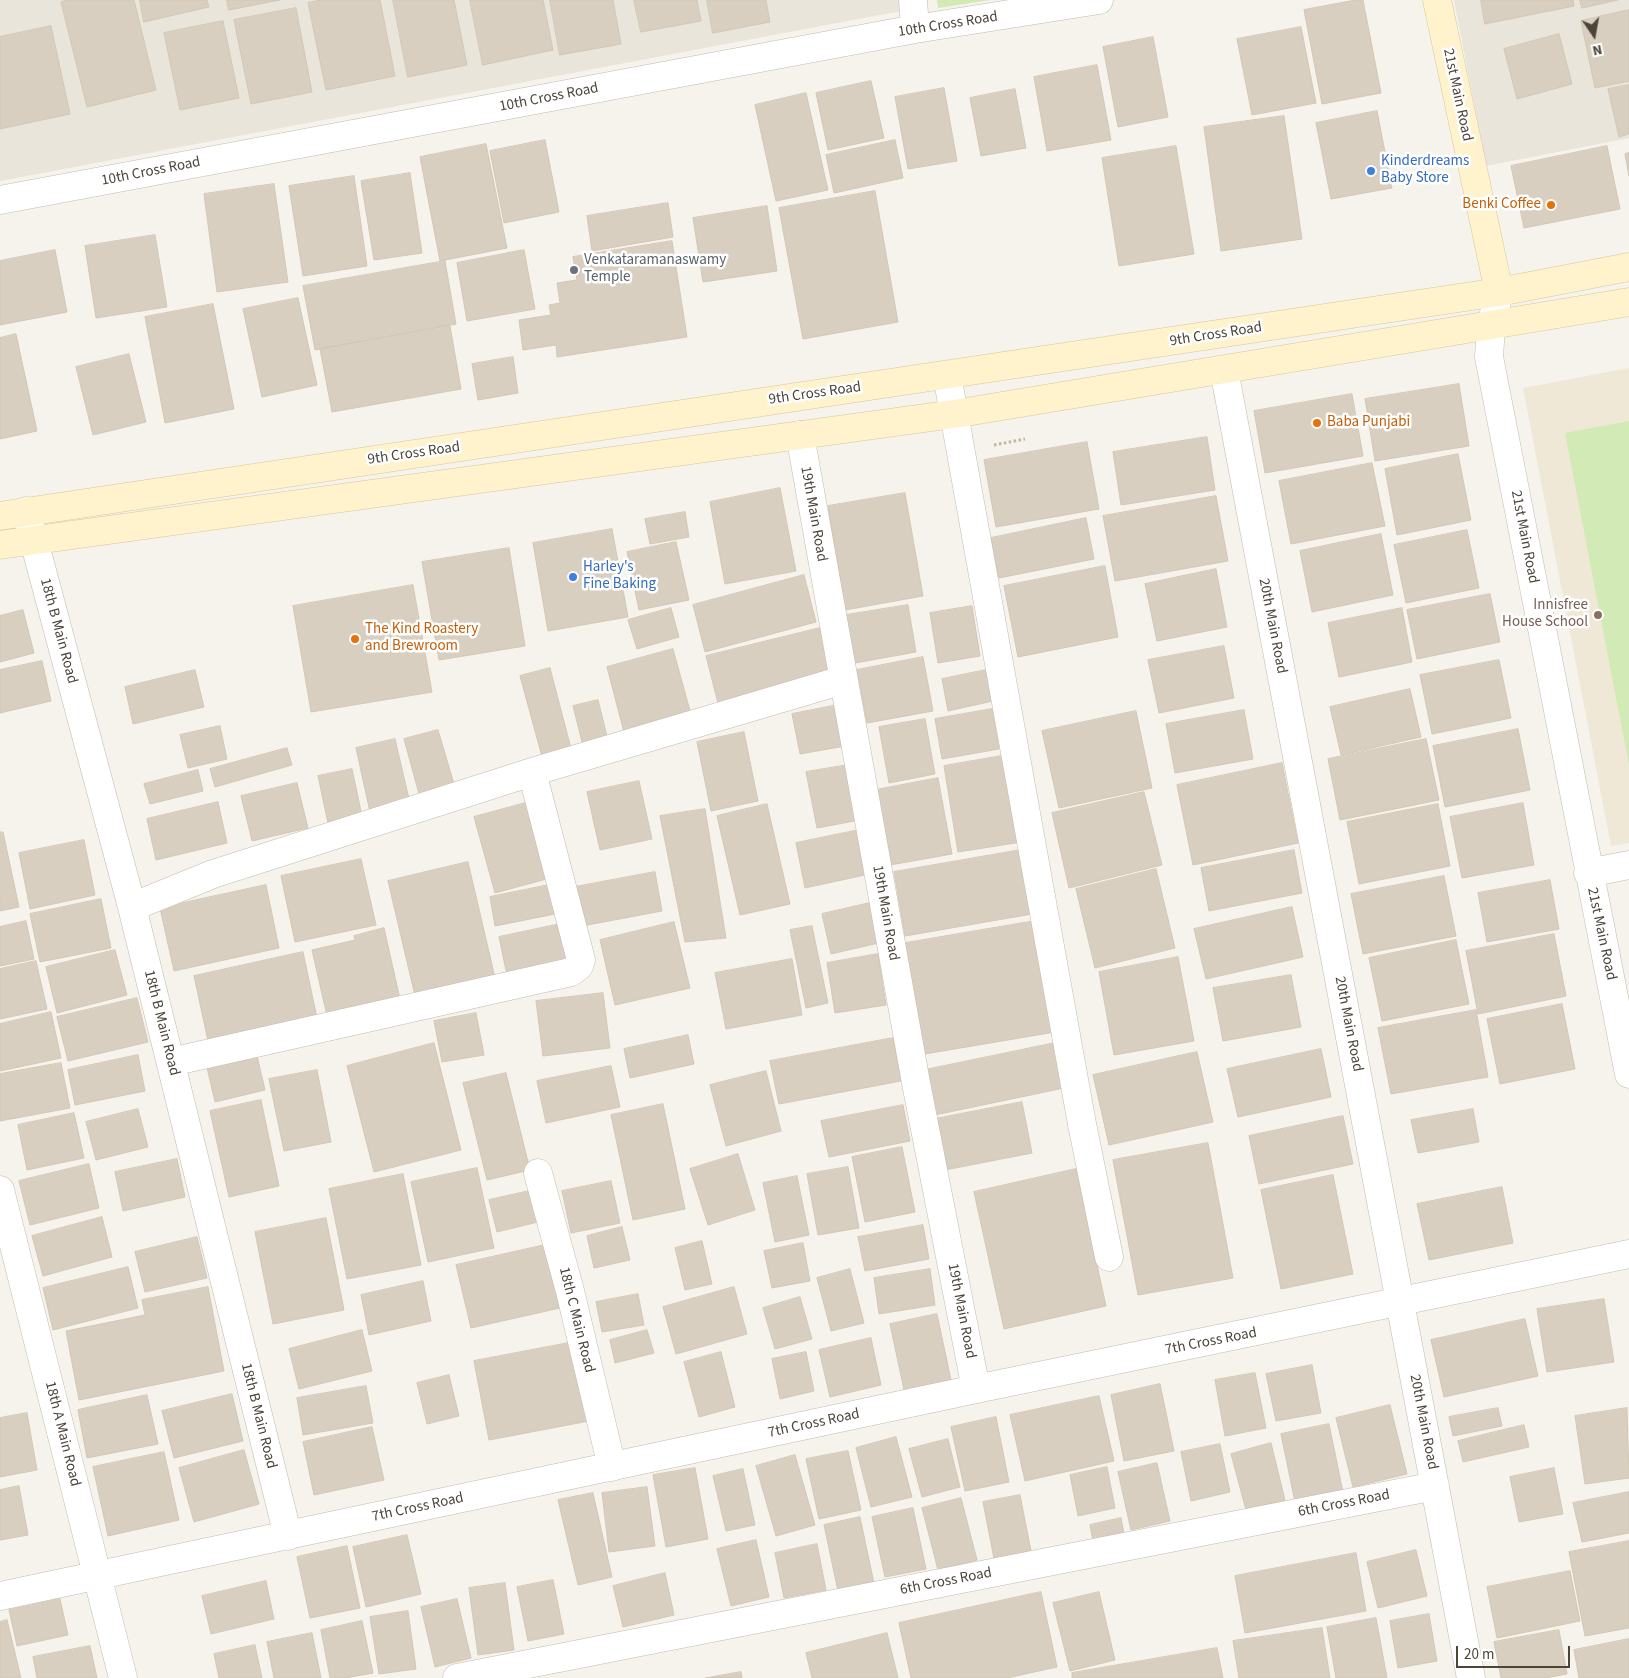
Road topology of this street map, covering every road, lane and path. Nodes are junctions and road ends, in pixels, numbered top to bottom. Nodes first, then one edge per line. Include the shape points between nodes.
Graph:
1 (912, 0) edge
2 (1099, 0) edge
3 (1436, 0) edge
4 (915, 29) junction
5 (0, 200) edge
6 (1629, 267) edge
7 (1499, 292) junction
8 (1629, 302) edge
9 (1491, 326) junction
10 (1224, 370) junction
11 (946, 375) junction
12 (954, 414) junction
13 (800, 435) junction
14 (13, 514) edge
15 (34, 540) junction
16 (0, 545) edge
17 (843, 680) junction
18 (532, 772) junction
19 (1629, 865) edge
20 (1588, 873) junction
21 (132, 907) junction
22 (171, 1062) junction
23 (1629, 1074) edge
24 (538, 1173) dead end
25 (0, 1190) edge
26 (1629, 1256) edge
27 (1109, 1257) dead end
28 (1400, 1302) junction
29 (976, 1389) junction
30 (612, 1467) junction
31 (1435, 1486) junction
32 (288, 1536) junction
33 (98, 1576) junction
34 (0, 1596) edge
35 (122, 1678) edge
36 (457, 1678) edge
37 (1471, 1678) edge

1 - 4 street
2 - 4 street, 10th Cross Road
3 - 7 main road, 21st Main Road
4 - 5 street, 10th Cross Road
6 - 7 main road, 9th Cross Road
7 - 9 street, 21st Main Road
7 - 11 main road, 9th Cross Road
8 - 9 main road
9 - 10 main road
9 - 20 street, 21st Main Road via 1489,357
10 - 12 main road
10 - 28 street, 20th Main Road
11 - 12 street
11 - 14 main road, 9th Cross Road
12 - 13 main road
12 - 27 street via 1082,1124
13 - 15 main road
13 - 17 street, 19th Main Road
14 - 15 street, 18th B Main Road
15 - 16 main road
15 - 21 street, 18th B Main Road
17 - 18 street
17 - 29 street, 19th Main Road via 914,1073
18 - 21 street via 213,874
18 - 22 street via 581,960 579,966 571,972
19 - 20 street
20 - 23 street, 21st Main Road
21 - 22 street, 18th B Main Road
22 - 32 street, 18th B Main Road
24 - 30 street, 18th C Main Road
25 - 33 street, 18th A Main Road
26 - 28 street, 7th Cross Road
28 - 29 street, 7th Cross Road
28 - 31 street, 20th Main Road
29 - 30 street, 7th Cross Road
30 - 32 street, 7th Cross Road
31 - 36 street, 6th Cross Road
31 - 37 street, 20th Main Road
32 - 33 street, 7th Cross Road
33 - 34 street, 7th Cross Road
33 - 35 street, 18th A Main Road

